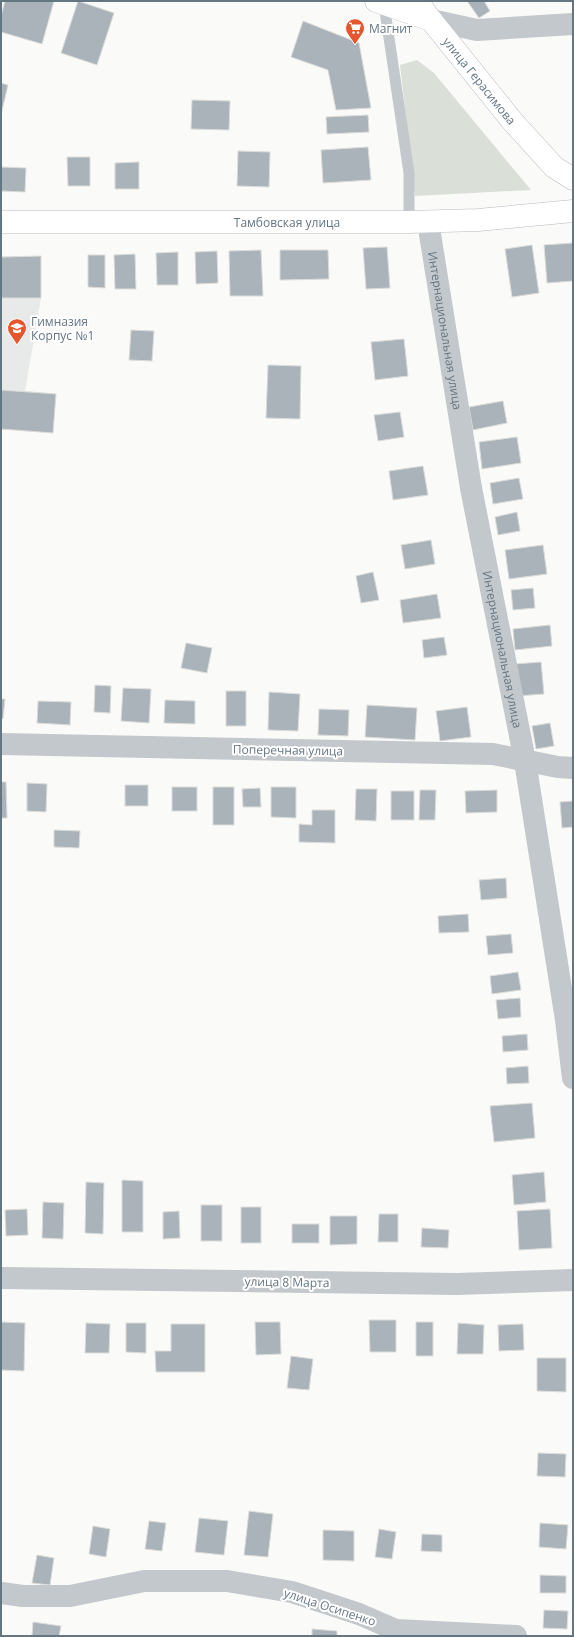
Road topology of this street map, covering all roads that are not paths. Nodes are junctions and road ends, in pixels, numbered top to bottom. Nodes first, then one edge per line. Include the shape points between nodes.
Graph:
1 (418, 1) edge
2 (380, 3) edge
3 (432, 20) junction
4 (573, 24) edge
5 (573, 179) edge
6 (573, 211) edge
7 (1, 222) edge
8 (419, 222) junction
9 (1, 744) edge
10 (525, 761) junction
11 (573, 768) edge
12 (573, 1078) edge
13 (1, 1278) edge
14 (573, 1280) edge
15 (1, 1593) edge
16 (516, 1636) edge

1 - 3 main road
2 - 3 main road
2 - 8 lane
3 - 4 street via 477,30
3 - 5 main road, улица Герасимова via 513,122 554,167
6 - 8 main road, Тамбовская улица via 478,220
7 - 8 main road, Тамбовская улица
8 - 10 street, Интернациональная улица
9 - 10 street, Поперечная улица via 493,754
10 - 11 street, Поперечная улица
10 - 12 street, Интернациональная улица
13 - 14 street, улица 8 Марта via 456,1284
15 - 16 street, улица Осипенко via 23,1596 70,1596 144,1581 227,1581 292,1592 359,1614 396,1630

